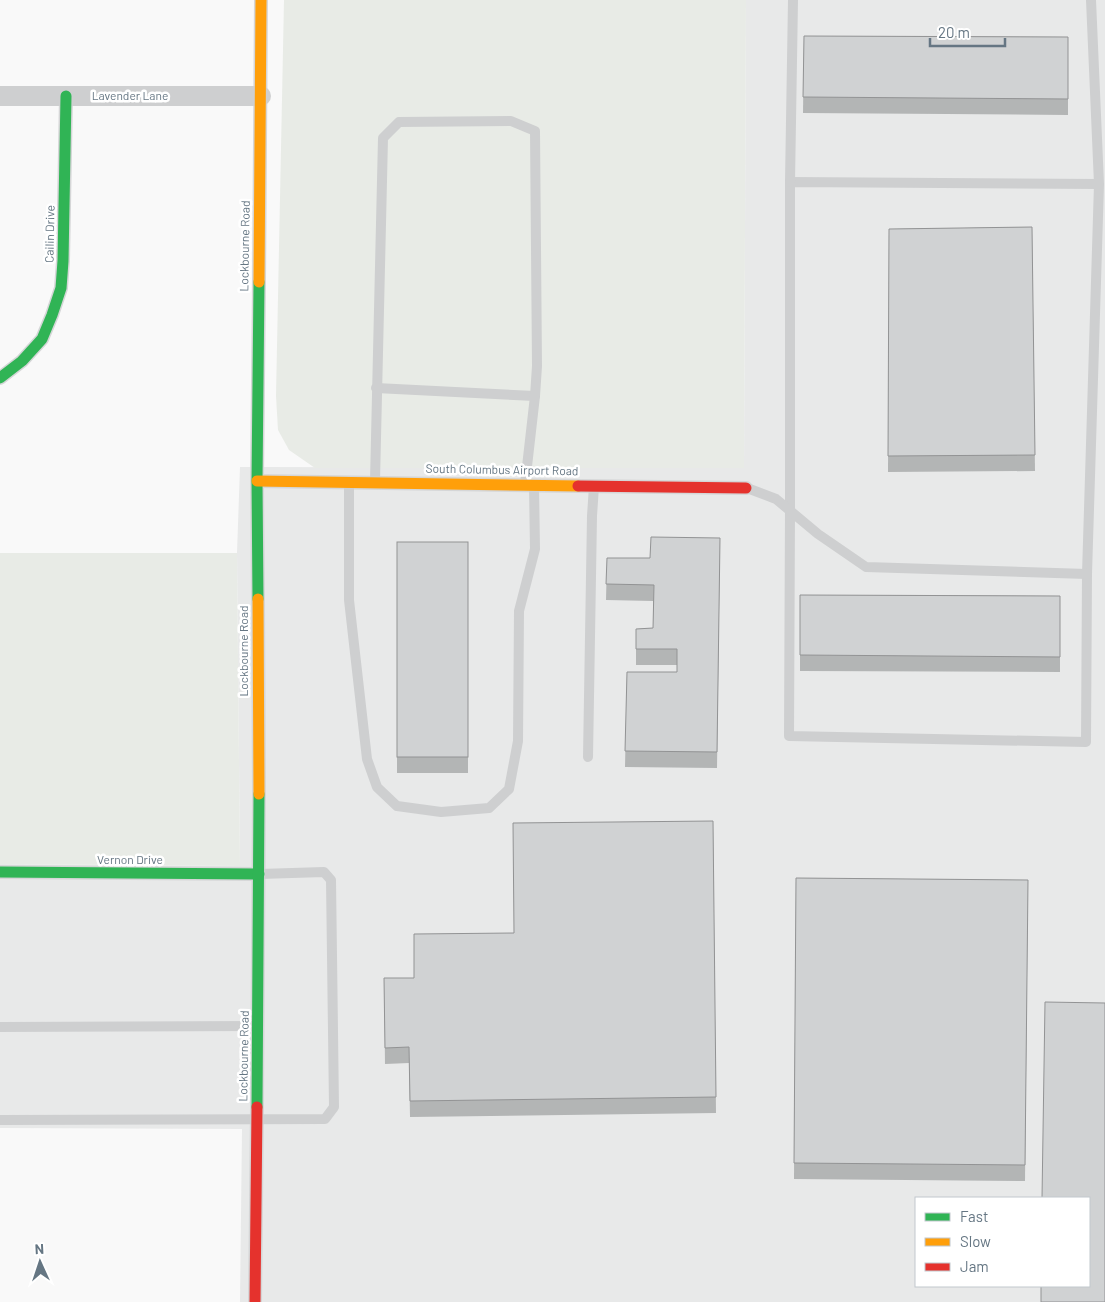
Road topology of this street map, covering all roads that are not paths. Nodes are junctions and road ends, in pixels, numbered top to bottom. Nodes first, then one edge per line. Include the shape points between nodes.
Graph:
1 (261, 0) edge
2 (793, 0) edge
3 (1091, 0) edge
4 (0, 96) edge
5 (66, 96) junction
6 (261, 96) junction
7 (790, 182) junction
8 (1099, 184) junction
9 (0, 378) edge
10 (376, 388) junction
11 (535, 396) junction
12 (257, 481) junction
13 (349, 482) junction
14 (374, 482) junction
15 (529, 485) junction
16 (594, 485) junction
17 (746, 488) joint
18 (790, 510) junction
19 (1087, 574) junction
20 (588, 757) dead end
21 (0, 872) edge
22 (259, 874) junction
23 (258, 1026) junction
24 (0, 1027) edge
25 (256, 1119) junction
26 (0, 1120) edge
27 (255, 1302) edge

1 - 6 street, Lockbourne Road
2 - 7 lane
3 - 8 lane
4 - 5 street, Lavender Lane
5 - 6 street, Lavender Lane
5 - 9 street, Cailin Drive via 61,288 42,339 22,361
6 - 12 street, Lockbourne Road
7 - 8 lane
7 - 18 lane
8 - 19 lane
10 - 11 lane
10 - 11 lane via 383,138 400,122 511,121 535,131
10 - 14 lane
11 - 15 lane
12 - 13 street, South Columbus Airport Road
12 - 22 street, Lockbourne Road
13 - 14 street, South Columbus Airport Road
13 - 15 lane via 349,600 367,758 378,787 397,806 441,812 489,808 508,789 518,741 519,611 535,549
14 - 15 street, South Columbus Airport Road
15 - 16 street, South Columbus Airport Road
16 - 17 street, South Columbus Airport Road
16 - 20 lane
17 - 18 lane via 776,499
18 - 19 lane via 866,567
18 - 19 lane via 789,736 1086,742
21 - 22 street, Vernon Drive
22 - 23 street, Lockbourne Road
22 - 25 lane via 324,872 330,880 334,1107 325,1119
23 - 24 lane
23 - 25 street, Lockbourne Road
25 - 26 lane
25 - 27 street, Lockbourne Road

